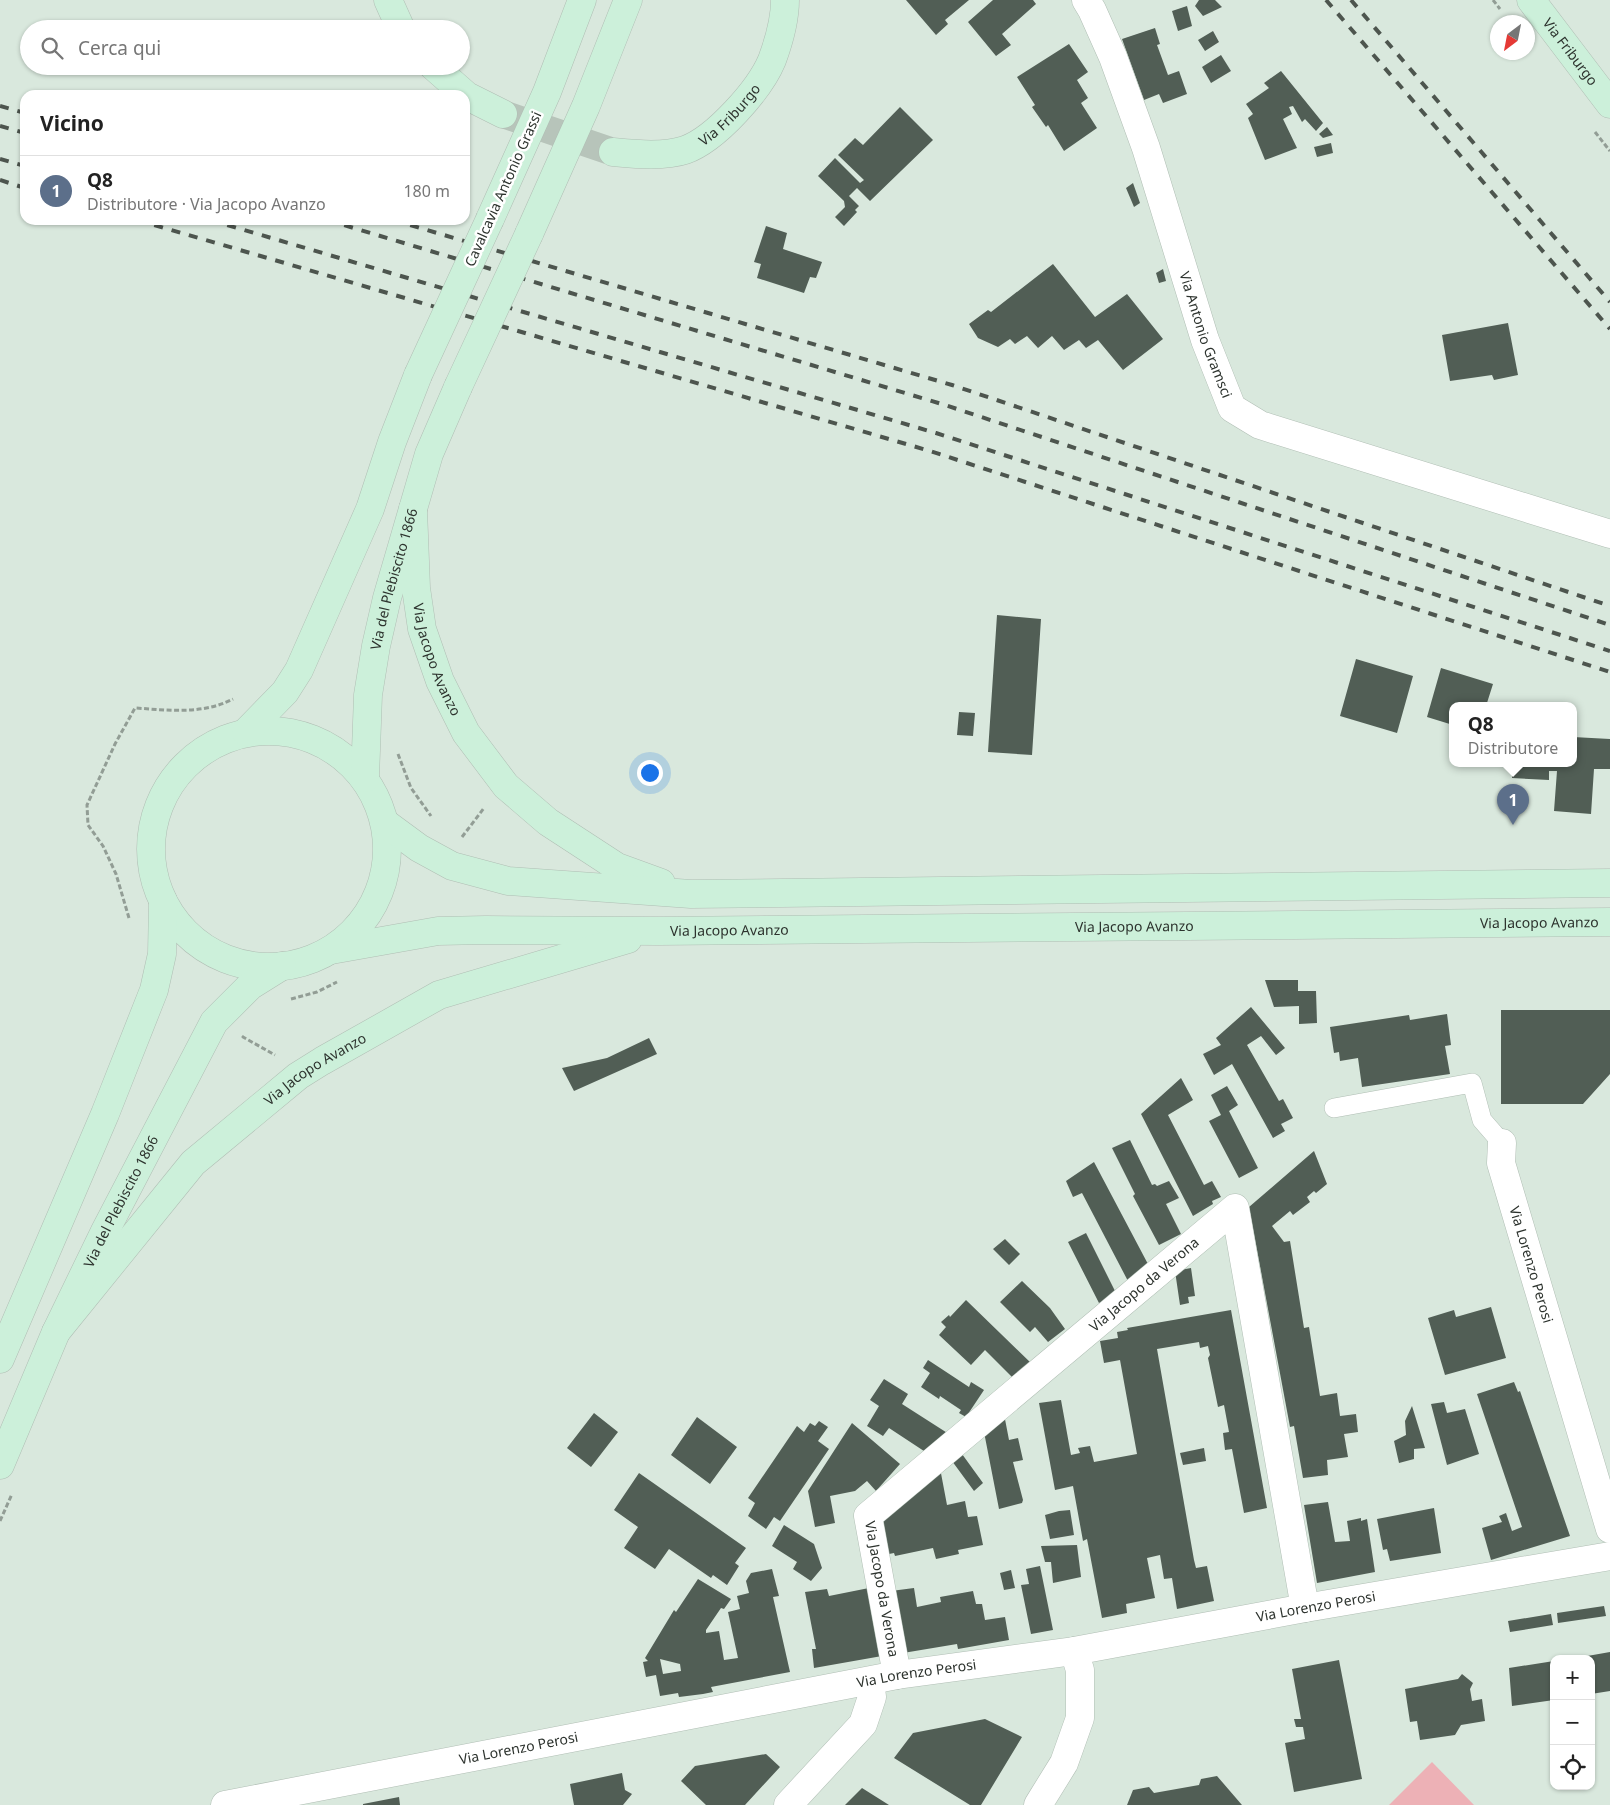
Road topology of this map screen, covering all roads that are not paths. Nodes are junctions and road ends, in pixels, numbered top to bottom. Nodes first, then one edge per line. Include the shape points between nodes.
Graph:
1 (388, 0) edge
2 (582, 0) edge
3 (628, 0) edge
4 (785, 0) edge
5 (1086, 0) edge
6 (1531, 0) edge
7 (397, 20) edge
8 (443, 75) edge
9 (460, 90) edge
10 (470, 98) edge
11 (1610, 104) edge
12 (503, 114) tunnel mouth
13 (613, 152) tunnel mouth
14 (413, 509) junction
15 (1610, 534) edge
16 (246, 732) junction
17 (365, 778) junction
18 (385, 823) junction
19 (1610, 883) edge
20 (691, 894) junction
21 (163, 901) junction
22 (1610, 922) edge
23 (659, 931) junction
24 (331, 950) junction
25 (282, 966) junction
26 (1334, 1108) dead end
27 (1502, 1143) joint
28 (56, 1332) junction
29 (0, 1359) edge
30 (8, 1475) edge
31 (1610, 1530) edge
32 (1610, 1556) edge
33 (1305, 1608) junction
34 (1074, 1651) junction
35 (897, 1675) junction
36 (870, 1681) junction
37 (225, 1805) edge
38 (788, 1805) edge
39 (1038, 1805) edge

1 - 7 main road
2 - 16 main road, Cavalcavia Antonio Grassi, bridge via 547,92 418,375 370,509 300,670 285,692
3 - 14 main road, Via del Plebiscito 1866, bridge via 586,106 429,454
4 - 13 main road, Via Friburgo via 785,17 771,61 748,98 712,135 685,150 649,155
5 - 15 street, Via Antonio Gramsci via 1113,57 1143,139 1205,340 1232,408 1260,425
6 - 11 main road, Via Friburgo
8 - 9 main road
10 - 12 main road
14 - 17 main road, Via del Plebiscito 1866 via 376,646 368,695
14 - 20 main road, Via Jacopo Avanzo via 416,588 422,629 440,682 466,733 506,786 548,822 617,867
16 - 17 main road via 290,732 312,738 332,748
16 - 21 main road via 218,742 194,757 175,777 161,801 152,828 151,856
17 - 18 main road via 378,800
18 - 20 main road, Via Jacopo Avanzo via 419,848 452,866 508,881
18 - 24 main road via 388,853 383,882 372,909 354,932
19 - 20 main road, Via Jacopo Avanzo
21 - 25 main road via 179,925 200,945 226,958 253,966
21 - 29 main road via 162,954 154,990 105,1114
22 - 23 main road, Via Jacopo Avanzo
23 - 24 main road, Via Jacopo Avanzo via 438,931
23 - 28 main road, Via Jacopo Avanzo via 439,995 322,1060 193,1163
24 - 25 main road via 307,961
25 - 28 main road, Via del Plebiscito 1866 via 250,986 214,1022
26 - 27 lane via 1472,1083 1482,1120
27 - 31 street, Via Lorenzo Perosi via 1501,1163
28 - 30 main road, Via del Plebiscito 1866
32 - 33 street, Via Lorenzo Perosi
33 - 34 street, Via Lorenzo Perosi
33 - 35 street, Via Jacopo da Verona via 1235,1208 868,1516
34 - 35 street, Via Lorenzo Perosi
34 - 39 street via 1080,1670 1080,1718 1064,1763
35 - 36 street, Via Lorenzo Perosi
36 - 37 street, Via Lorenzo Perosi
36 - 38 street via 872,1697 863,1724

